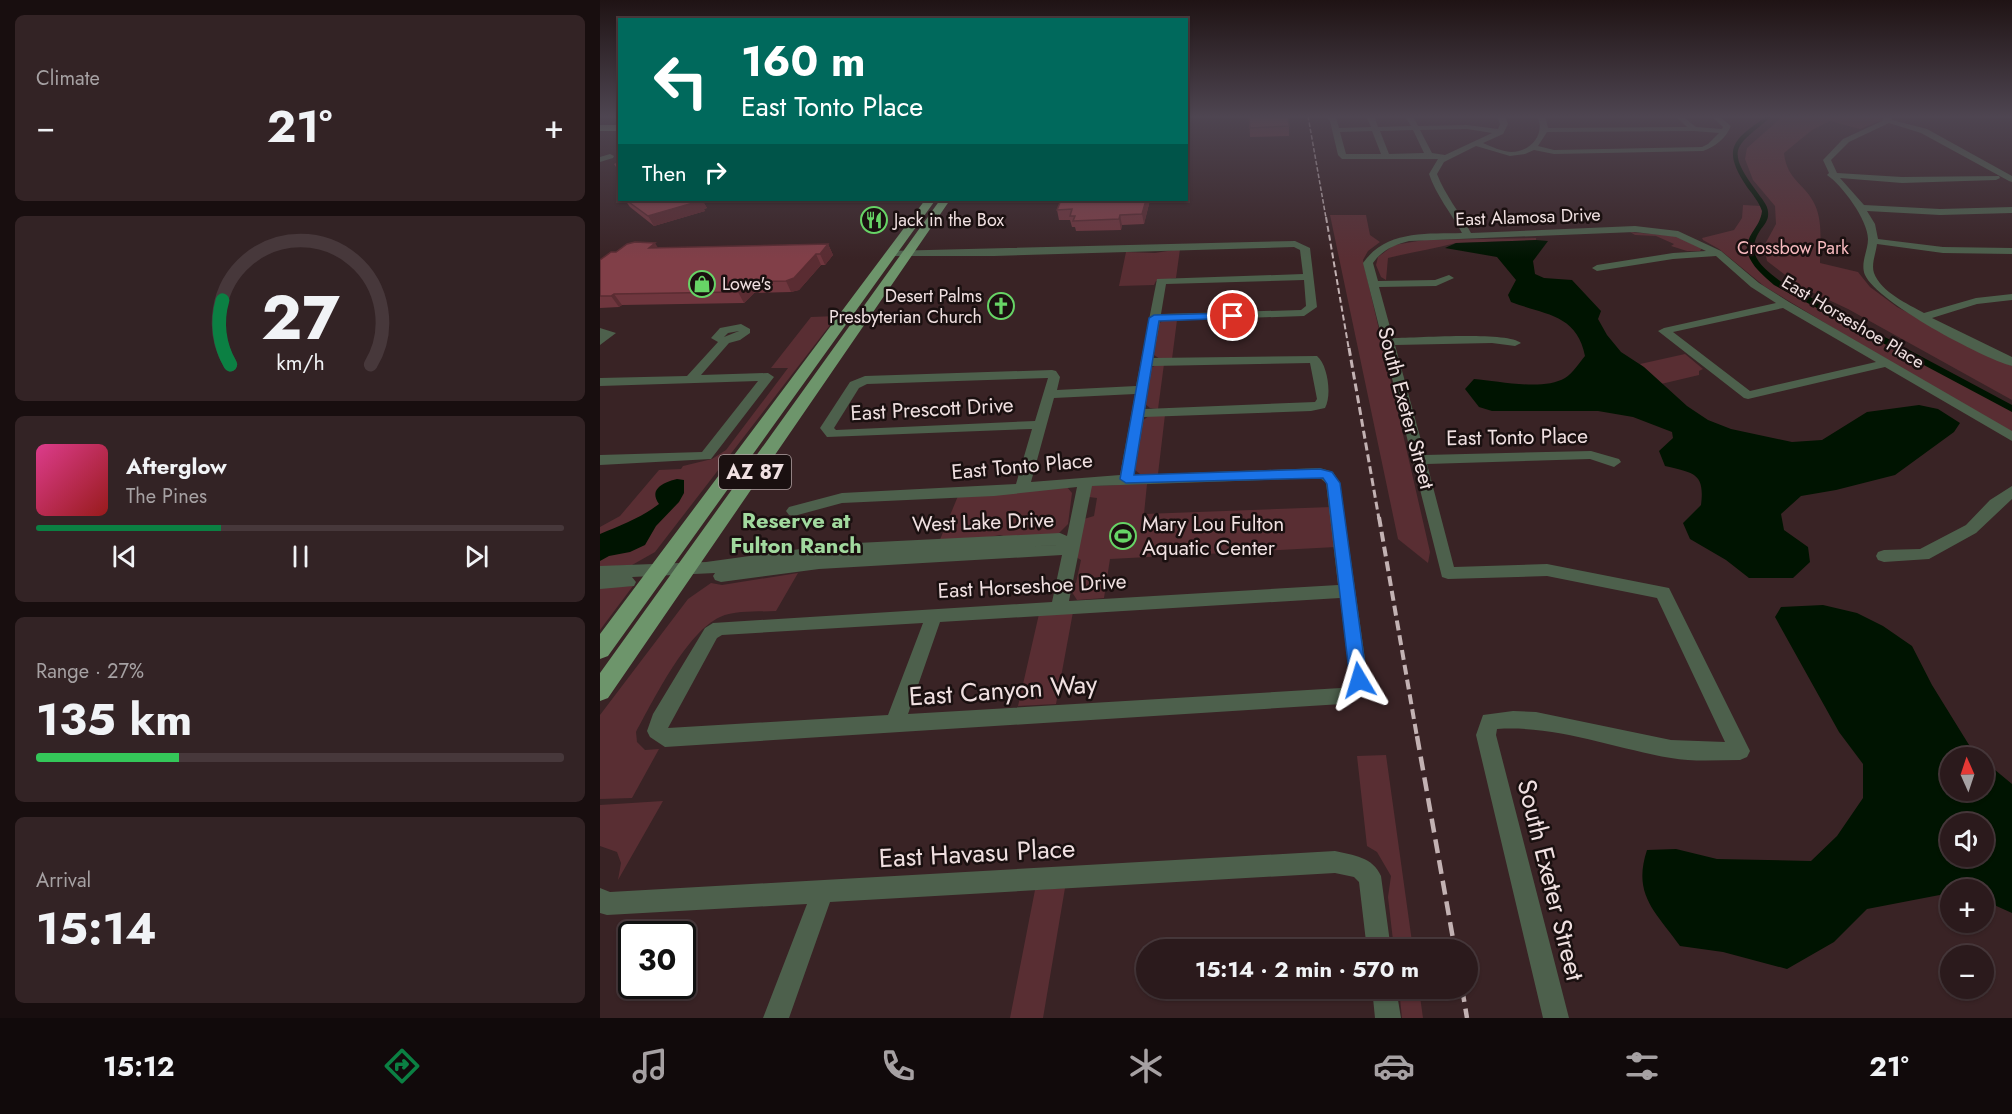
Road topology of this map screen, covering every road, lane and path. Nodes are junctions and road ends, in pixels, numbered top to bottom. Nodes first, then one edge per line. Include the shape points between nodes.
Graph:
1 (1440, 164) edge
2 (1828, 164) edge
3 (1970, 164) edge
4 (1984, 164) edge
5 (1831, 174) junction
6 (1996, 178) junction
7 (2012, 179) edge
8 (2012, 186) edge
9 (929, 201) edge
10 (944, 201) edge
11 (1862, 208) junction
12 (2012, 210) edge
13 (1700, 231) dead end
14 (1467, 236) junction
15 (1684, 236) junction
16 (1875, 241) junction
17 (1381, 248) joint
18 (2012, 251) edge
19 (899, 253) junction
20 (1718, 253) junction
21 (1598, 268) dead end
22 (1309, 277) junction
23 (1449, 278) dead end
24 (1374, 284) junction
25 (2012, 297) edge
26 (1785, 304) junction
27 (1923, 317) junction
28 (1154, 318) junction
29 (600, 331) edge
30 (724, 340) dead end
31 (600, 342) edge
32 (1388, 342) junction
33 (1515, 343) dead end
34 (1147, 362) junction
35 (2012, 362) edge
36 (1884, 364) junction
37 (690, 380) junction
38 (600, 382) edge
39 (1141, 390) junction
40 (1049, 393) junction
41 (1138, 413) junction
42 (1040, 425) junction
43 (2012, 437) edge
44 (600, 460) edge
45 (1420, 460) junction
46 (1614, 462) dead end
47 (1126, 479) junction
48 (1086, 481) junction
49 (1022, 488) junction
50 (2012, 491) edge
51 (794, 511) dead end
52 (1073, 546) junction
53 (1884, 556) dead end
54 (600, 573) edge
55 (670, 574) junction
56 (600, 583) edge
57 (1347, 591) junction
58 (1059, 607) junction
59 (934, 615) junction
60 (600, 650) edge
61 (600, 691) edge
62 (895, 723) junction
63 (657, 731) joint
64 (823, 891) junction
65 (600, 899) edge
66 (1378, 939) edge
67 (1385, 999) edge
68 (776, 1018) edge
69 (1388, 1018) edge
70 (1556, 1018) edge

1 - 14 street via 1435,168 1434,182
2 - 5 street
3 - 6 street
4 - 7 street
5 - 6 street via 1902,180
5 - 11 street
6 - 8 street
9 - 19 main road, AZ 87
10 - 19 main road, AZ 87
11 - 12 street
11 - 16 street
13 - 15 street
14 - 15 street, East Alamosa Drive via 1635,229
14 - 17 street, East Alamosa Drive via 1409,238
15 - 20 street, East Horseshoe Place
16 - 18 street via 1956,252
16 - 27 street via 1869,274 1879,288
17 - 24 street, South Exeter Street via 1368,262
19 - 22 street via 1300,245 1305,248
19 - 55 main road, AZ 87
19 - 55 main road, AZ 87 via 710,502
20 - 21 street
20 - 26 street, East Horseshoe Place via 1755,285
22 - 28 street via 1161,281
22 - 28 street via 1310,311 1304,313
23 - 24 street
24 - 32 street, South Exeter Street
25 - 27 street via 1976,301
26 - 36 street, East Horseshoe Place
26 - 36 street via 1664,331 1748,395
27 - 35 street
28 - 34 street
29 - 31 street via 610,333
30 - 37 street
32 - 33 street
32 - 45 street, South Exeter Street
34 - 39 street
34 - 41 street via 1313,359 1318,363 1323,399 1320,405 1311,407
36 - 43 street, East Horseshoe Place
37 - 38 street
37 - 44 street via 768,377 706,456
39 - 40 street
39 - 41 street
40 - 42 street
40 - 42 street, East Prescott Drive via 1052,374 859,382 827,429 832,434
41 - 47 street
42 - 49 street
45 - 46 street, East Tonto Place via 1591,455
45 - 70 street, South Exeter Street via 1448,573 1547,570 1662,593 1740,751 1672,750 1565,724 1491,721 1486,735
47 - 48 street, East Tonto Place
47 - 57 street, East Tonto Place via 1328,475 1333,483
48 - 49 street, East Tonto Place
48 - 52 street
49 - 51 street, East Tonto Place via 843,498
50 - 53 street via 1971,529 1923,555
52 - 55 street, West Lake Drive via 1056,551 997,548 755,572
52 - 58 street
54 - 55 street, West Lake Drive
55 - 56 street, West Lake Drive
55 - 60 main road, AZ 87
55 - 61 main road, AZ 87
57 - 58 street, East Horseshoe Drive
57 - 62 street, East Canyon Way via 1359,680 1354,691 1342,696
58 - 59 street, East Horseshoe Drive
59 - 62 street
59 - 63 street, East Horseshoe Drive via 719,628 711,633
62 - 63 street, East Canyon Way via 665,738
64 - 65 street, East Havasu Place via 607,904
64 - 66 street, East Havasu Place via 1335,862 1359,867 1370,876
64 - 68 street
67 - 69 street

